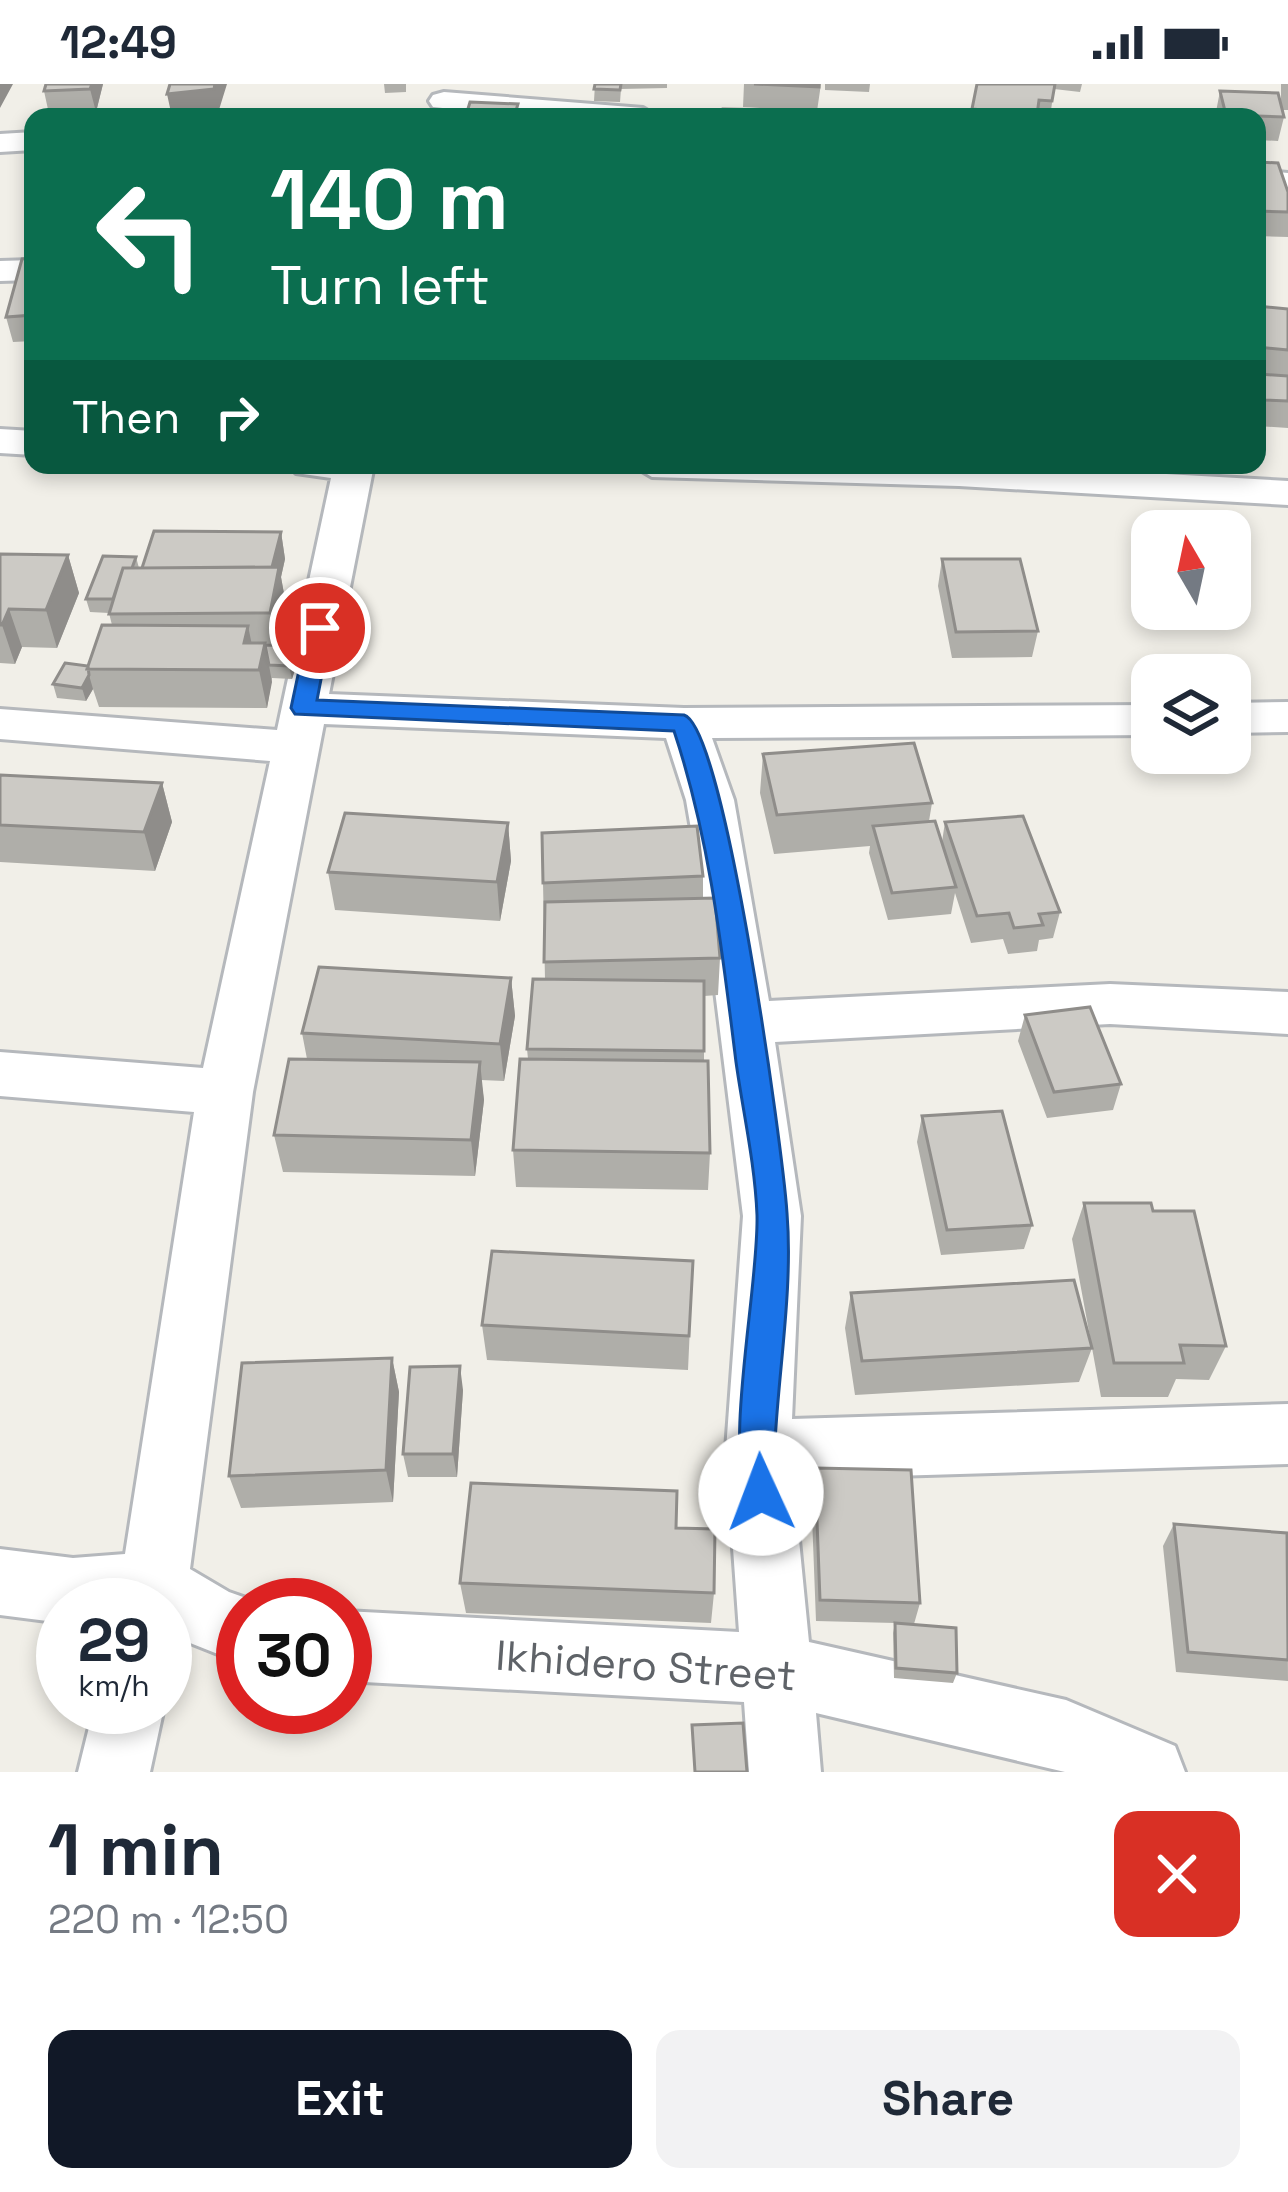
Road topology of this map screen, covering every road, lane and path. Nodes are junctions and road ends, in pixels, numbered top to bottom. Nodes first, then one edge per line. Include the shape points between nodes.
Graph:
1 (444, 101) edge
2 (531, 108) edge
3 (338, 474) edge
4 (959, 474) edge
5 (1288, 493) edge
6 (1288, 717) edge
7 (1251, 718) edge
8 (1131, 720) edge
9 (684, 723) junction
10 (0, 724) edge
11 (299, 728) junction
12 (1288, 1012) edge
13 (746, 1023) junction
14 (0, 1074) edge
15 (225, 1092) junction
16 (1288, 1434) edge
17 (758, 1450) junction
18 (156, 1578) edge
19 (0, 1582) edge
20 (36, 1586) edge
21 (372, 1647) edge
22 (775, 1669) junction
23 (123, 1734) edge
24 (115, 1772) edge
25 (785, 1772) edge
26 (1149, 1772) edge

1 - 2 street
3 - 11 street
4 - 5 street
6 - 7 street
8 - 9 street
9 - 11 street
9 - 13 street via 710,800
10 - 11 street
11 - 15 street
12 - 13 street via 1110,1004
13 - 17 street via 772,1216
14 - 15 street
15 - 18 street
16 - 17 street
17 - 22 street
19 - 20 street
21 - 22 street, Ikhidero Street
22 - 25 street
22 - 26 street, Ikhidero Street via 1066,1736
23 - 24 street

